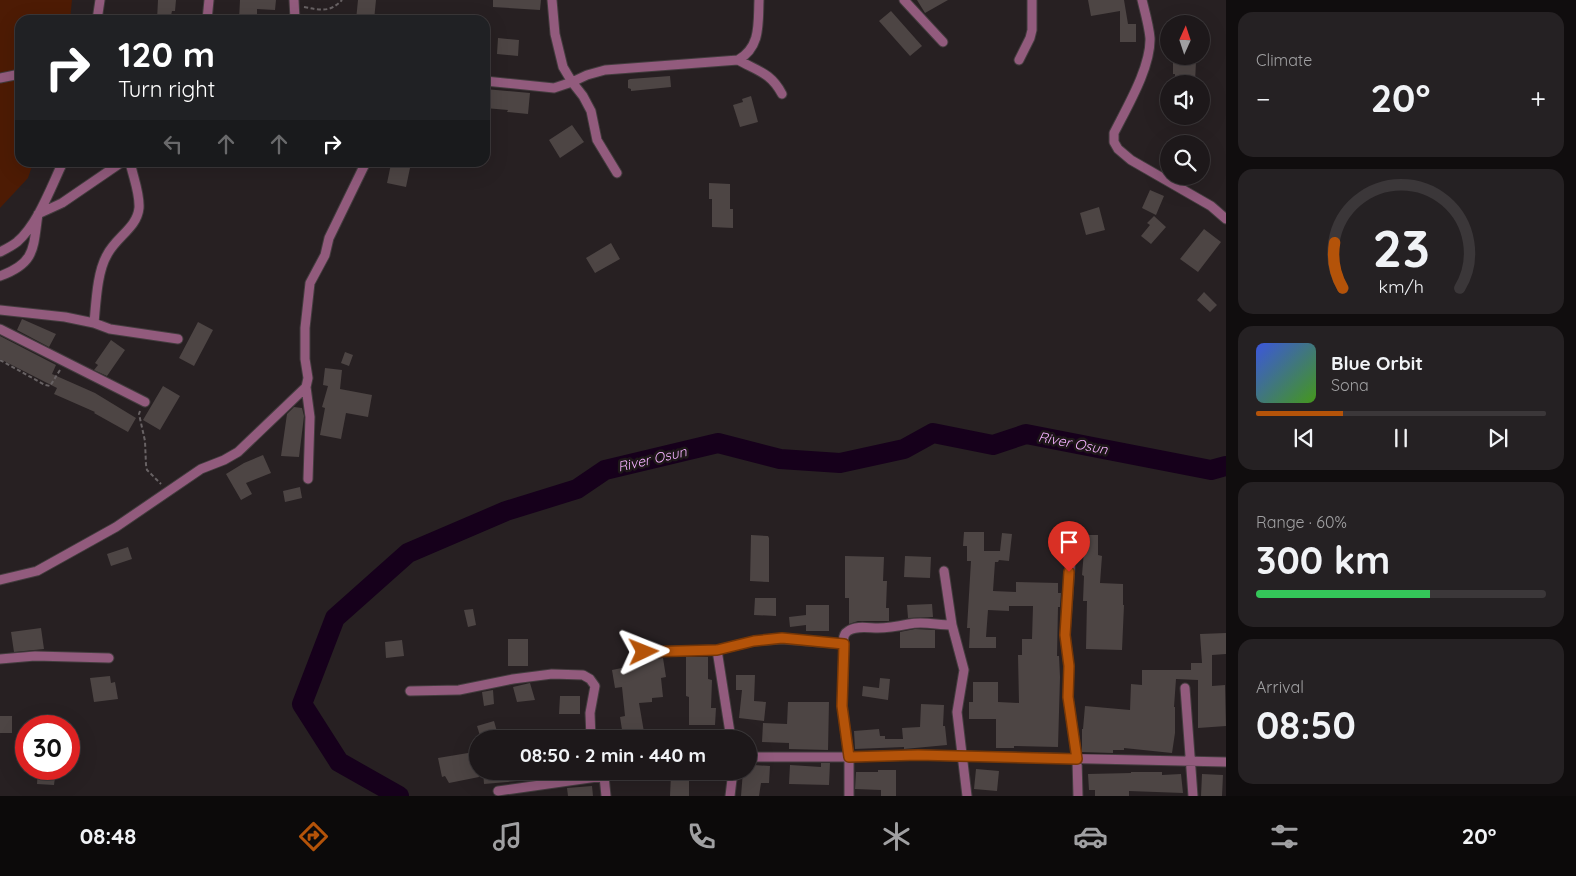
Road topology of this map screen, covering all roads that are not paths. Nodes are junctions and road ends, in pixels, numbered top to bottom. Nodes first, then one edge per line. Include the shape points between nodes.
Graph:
1 (100, 0) edge
2 (209, 0) edge
3 (552, 0) edge
4 (759, 0) edge
5 (904, 0) edge
6 (1032, 0) edge
7 (1142, 0) edge
8 (98, 15) edge
9 (208, 15) edge
10 (943, 42) dead end
11 (738, 60) junction
12 (1019, 60) dead end
13 (15, 75) edge
14 (0, 78) edge
15 (490, 82) edge
16 (572, 82) junction
17 (782, 94) dead end
18 (61, 167) edge
19 (115, 167) edge
20 (131, 167) edge
21 (364, 167) edge
22 (617, 173) dead end
23 (38, 214) junction
24 (1226, 219) edge
25 (0, 252) edge
26 (0, 276) edge
27 (0, 310) edge
28 (94, 323) junction
29 (0, 329) edge
30 (178, 339) dead end
31 (306, 387) junction
32 (145, 402) road end
33 (308, 479) dead end
34 (1071, 554) dead end
35 (944, 571) dead end
36 (0, 580) edge
37 (952, 625) junction
38 (844, 644) junction
39 (717, 650) junction
40 (644, 652) dead end
41 (108, 658) dead end
42 (0, 659) edge
43 (1186, 688) dead end
44 (410, 691) dead end
45 (591, 730) edge
46 (730, 730) edge
47 (757, 757) edge
48 (849, 757) junction
49 (964, 757) junction
50 (1077, 759) junction
51 (1189, 761) junction
52 (1226, 762) edge
53 (566, 780) edge
54 (604, 780) edge
55 (732, 780) edge
56 (498, 791) dead end
57 (606, 796) edge
58 (730, 796) edge
59 (850, 796) edge
60 (967, 796) edge
61 (1078, 796) edge
62 (1193, 796) edge

1 - 8 street
2 - 9 street
3 - 16 street via 558,52
4 - 11 street via 757,37 752,50
5 - 10 street
6 - 12 street via 1032,30
7 - 24 street via 1149,50 1114,133 1114,142 1131,160 1211,206
11 - 16 street via 605,70
11 - 17 street via 770,77
13 - 14 street
15 - 16 street via 554,88
16 - 22 street via 591,111 597,140
18 - 23 street
19 - 23 street via 62,203
20 - 28 street via 139,209 134,223 107,255
21 - 31 street via 310,283 305,328
23 - 25 street via 25,234
23 - 26 street via 29,258
27 - 28 street
28 - 30 street via 110,330
29 - 32 street
31 - 33 street via 310,417
31 - 36 street via 238,452 201,469 116,527 37,571
34 - 50 street via 1065,635 1068,697
35 - 37 street
37 - 38 street via 927,623 850,629 845,632
37 - 49 street via 964,670 957,712
38 - 39 street via 782,638
38 - 48 street via 842,706
39 - 40 street
39 - 46 street
41 - 42 street via 35,656
43 - 51 street
44 - 45 street via 459,690 552,674 584,675 595,686
47 - 48 street
48 - 49 street
48 - 59 street
49 - 50 street
49 - 60 street
50 - 51 street
50 - 61 street
51 - 52 street
51 - 62 street
53 - 56 street
54 - 57 street
55 - 58 street

